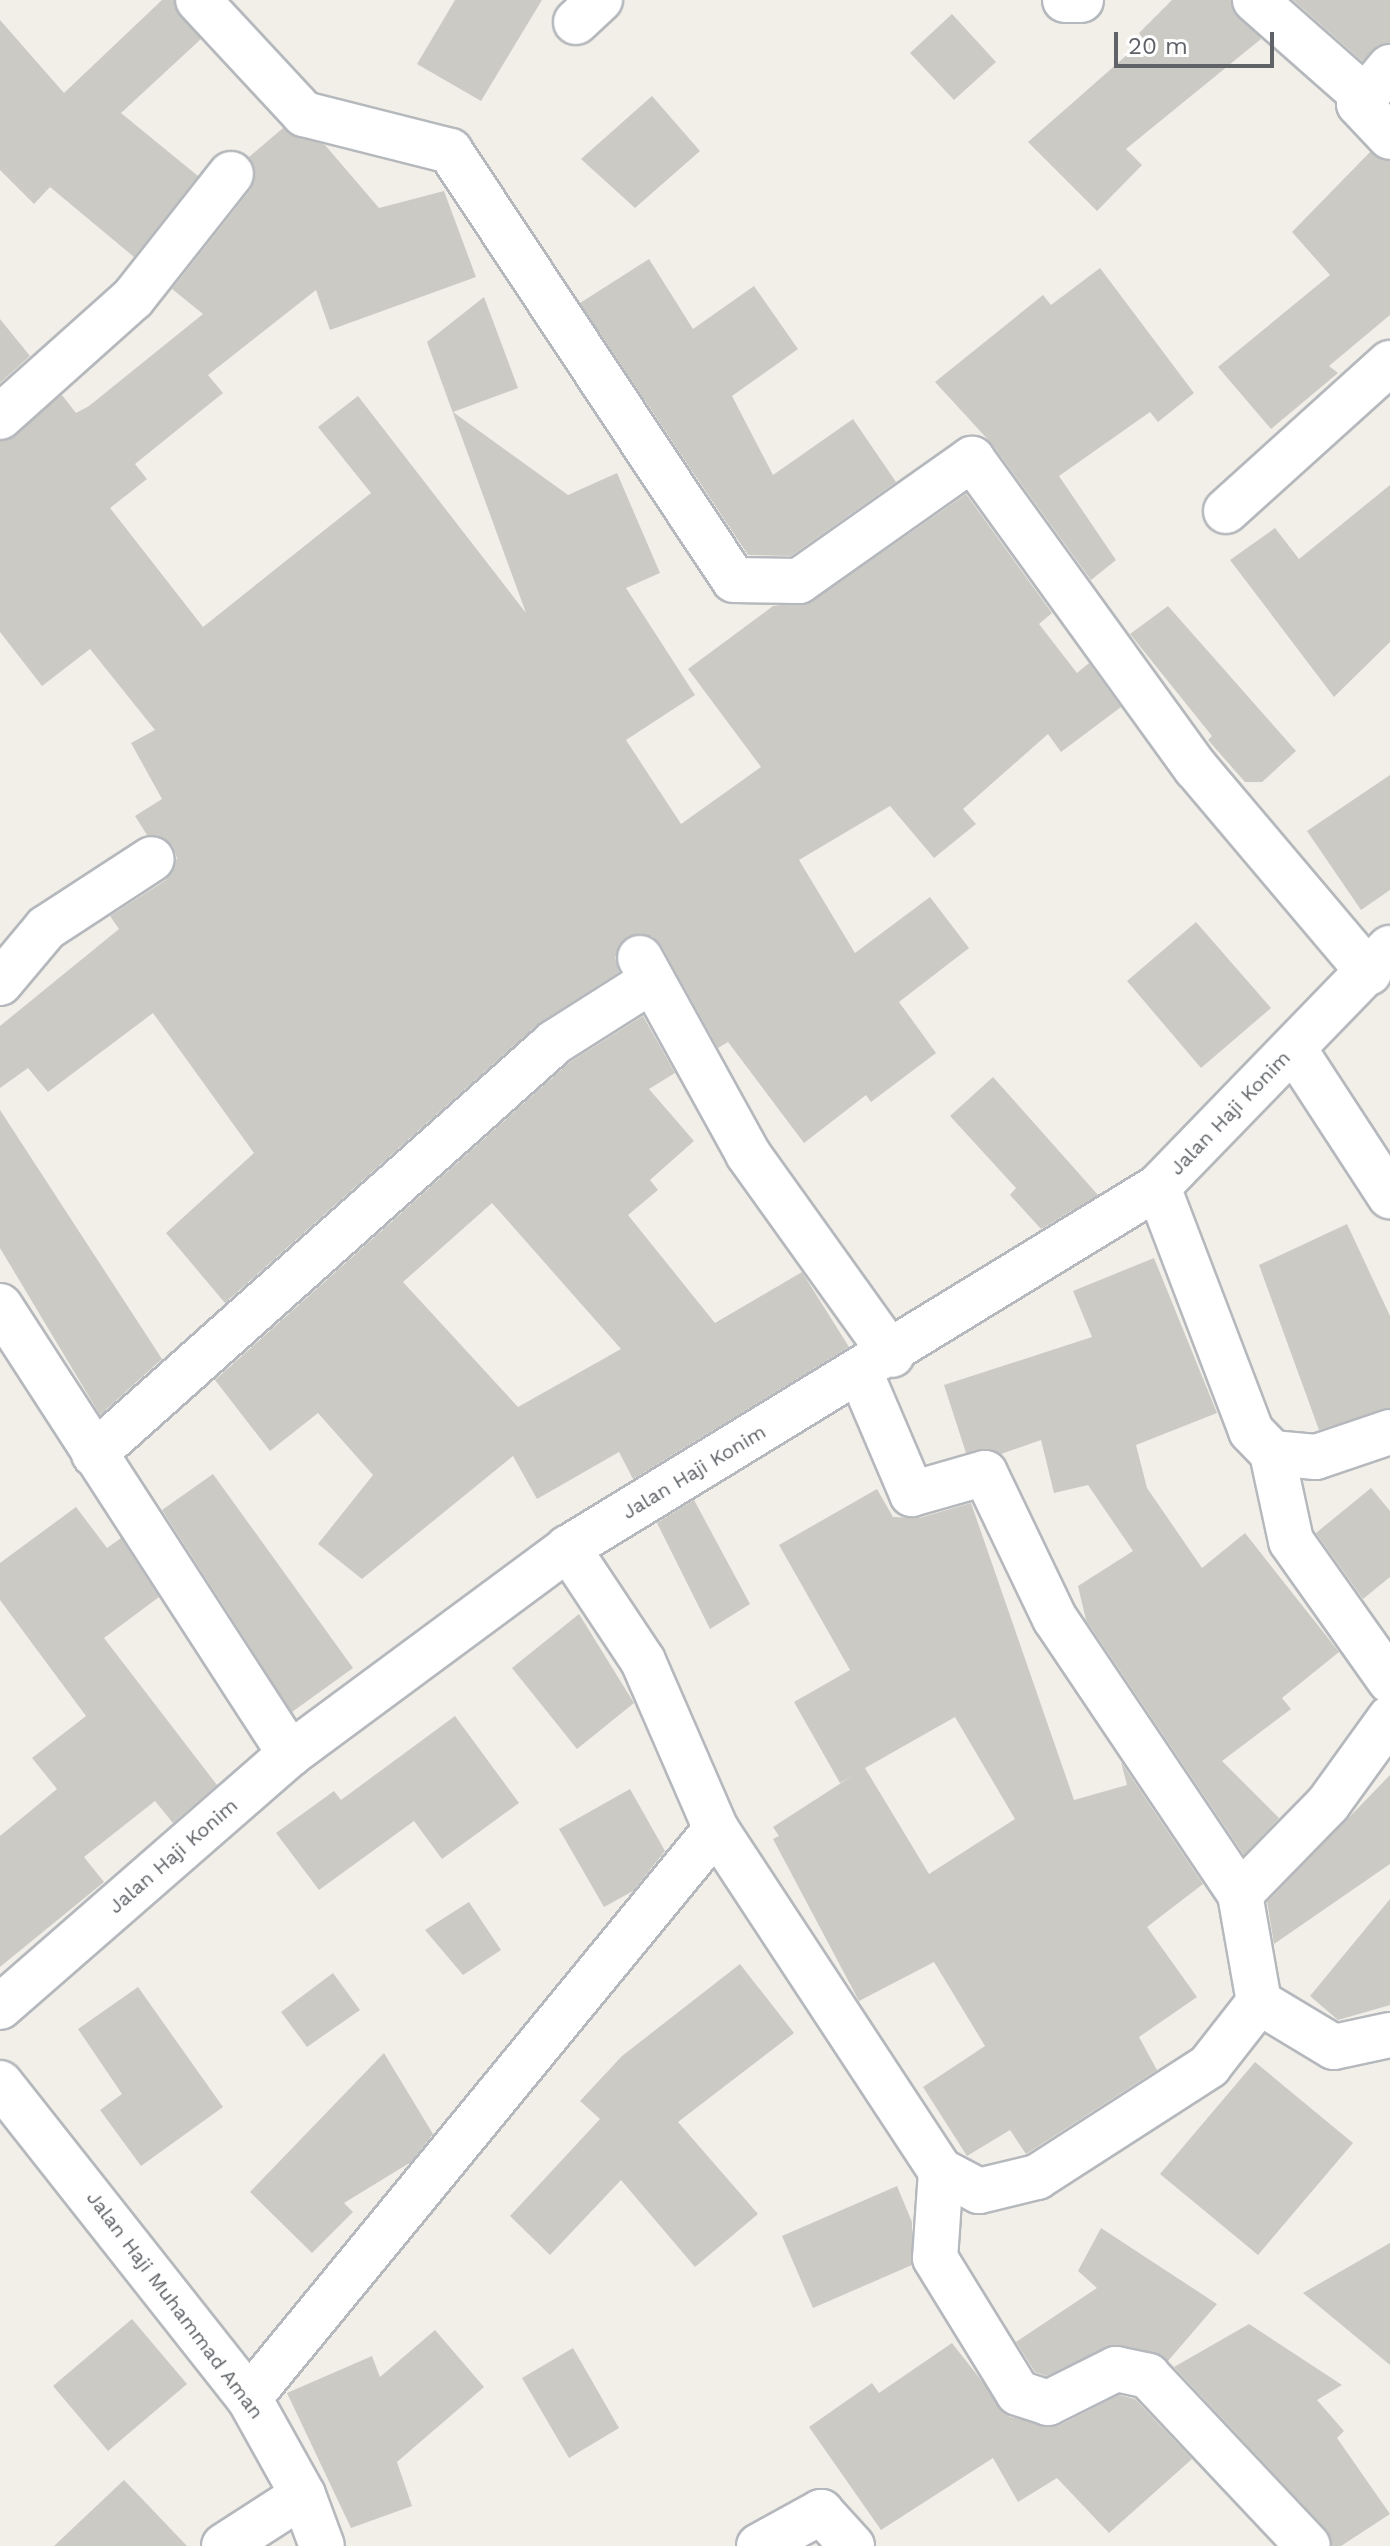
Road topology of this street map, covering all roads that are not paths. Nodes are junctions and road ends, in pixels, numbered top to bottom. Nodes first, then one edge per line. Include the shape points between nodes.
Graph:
1 (198, 0) edge
2 (1065, 0) edge
3 (1081, 0) edge
4 (1255, 0) edge
5 (1377, 82) edge
6 (1390, 137) edge
7 (231, 174) dead end
8 (1390, 363) edge
9 (0, 417) edge
10 (1226, 511) dead end
11 (152, 859) dead end
12 (1379, 961) edge
13 (0, 983) edge
14 (1294, 1049) junction
15 (1158, 1187) junction
16 (1390, 1196) edge
17 (0, 1306) edge
18 (876, 1363) junction
19 (1390, 1432) edge
20 (1272, 1453) junction
21 (94, 1454) junction
22 (568, 1548) junction
23 (1390, 1681) edge
24 (1390, 1718) edge
25 (290, 1754) junction
26 (716, 1829) junction
27 (1240, 1894) junction
28 (1259, 2002) junction
29 (0, 2007) edge
30 (1390, 2035) edge
31 (0, 2083) edge
32 (941, 2171) junction
33 (249, 2398) junction
34 (303, 2495) junction
35 (224, 2546) edge
36 (322, 2546) edge
37 (759, 2546) edge
38 (852, 2546) edge
39 (1308, 2546) edge

1 - 12 street via 304,114 450,151 734,580 799,581 972,459 1196,768
2 - 3 street
4 - 5 street
5 - 6 street via 1361,110
7 - 9 street via 133,298
8 - 10 street
11 - 13 street via 46,928
12 - 14 street, Jalan Haji Konim
14 - 15 street, Jalan Haji Konim
14 - 16 street
15 - 18 street, Jalan Haji Konim
15 - 20 street via 1251,1431
17 - 21 street
18 - 21 street via 748,1154 646,970 555,1042
18 - 22 street, Jalan Haji Konim
18 - 27 street via 912,1494 985,1473 1055,1619
19 - 20 street via 1316,1457
20 - 23 street via 1291,1541
21 - 25 street
22 - 25 street, Jalan Haji Konim
22 - 26 street via 643,1661
24 - 27 street via 1328,1804
25 - 29 street, Jalan Haji Konim
26 - 32 street
26 - 33 street
27 - 28 street
28 - 30 street via 1334,2047
28 - 32 street via 1209,2066 1037,2177 979,2191
31 - 33 street, Jalan Haji Muhammad Aman
32 - 39 street via 933,2230 939,2270 1018,2393 1048,2403 1116,2369 1148,2376
33 - 34 street, Jalan Haji Muhammad Aman
34 - 35 street
34 - 36 street, Jalan Haji Muhammad Aman
37 - 38 street via 821,2512

